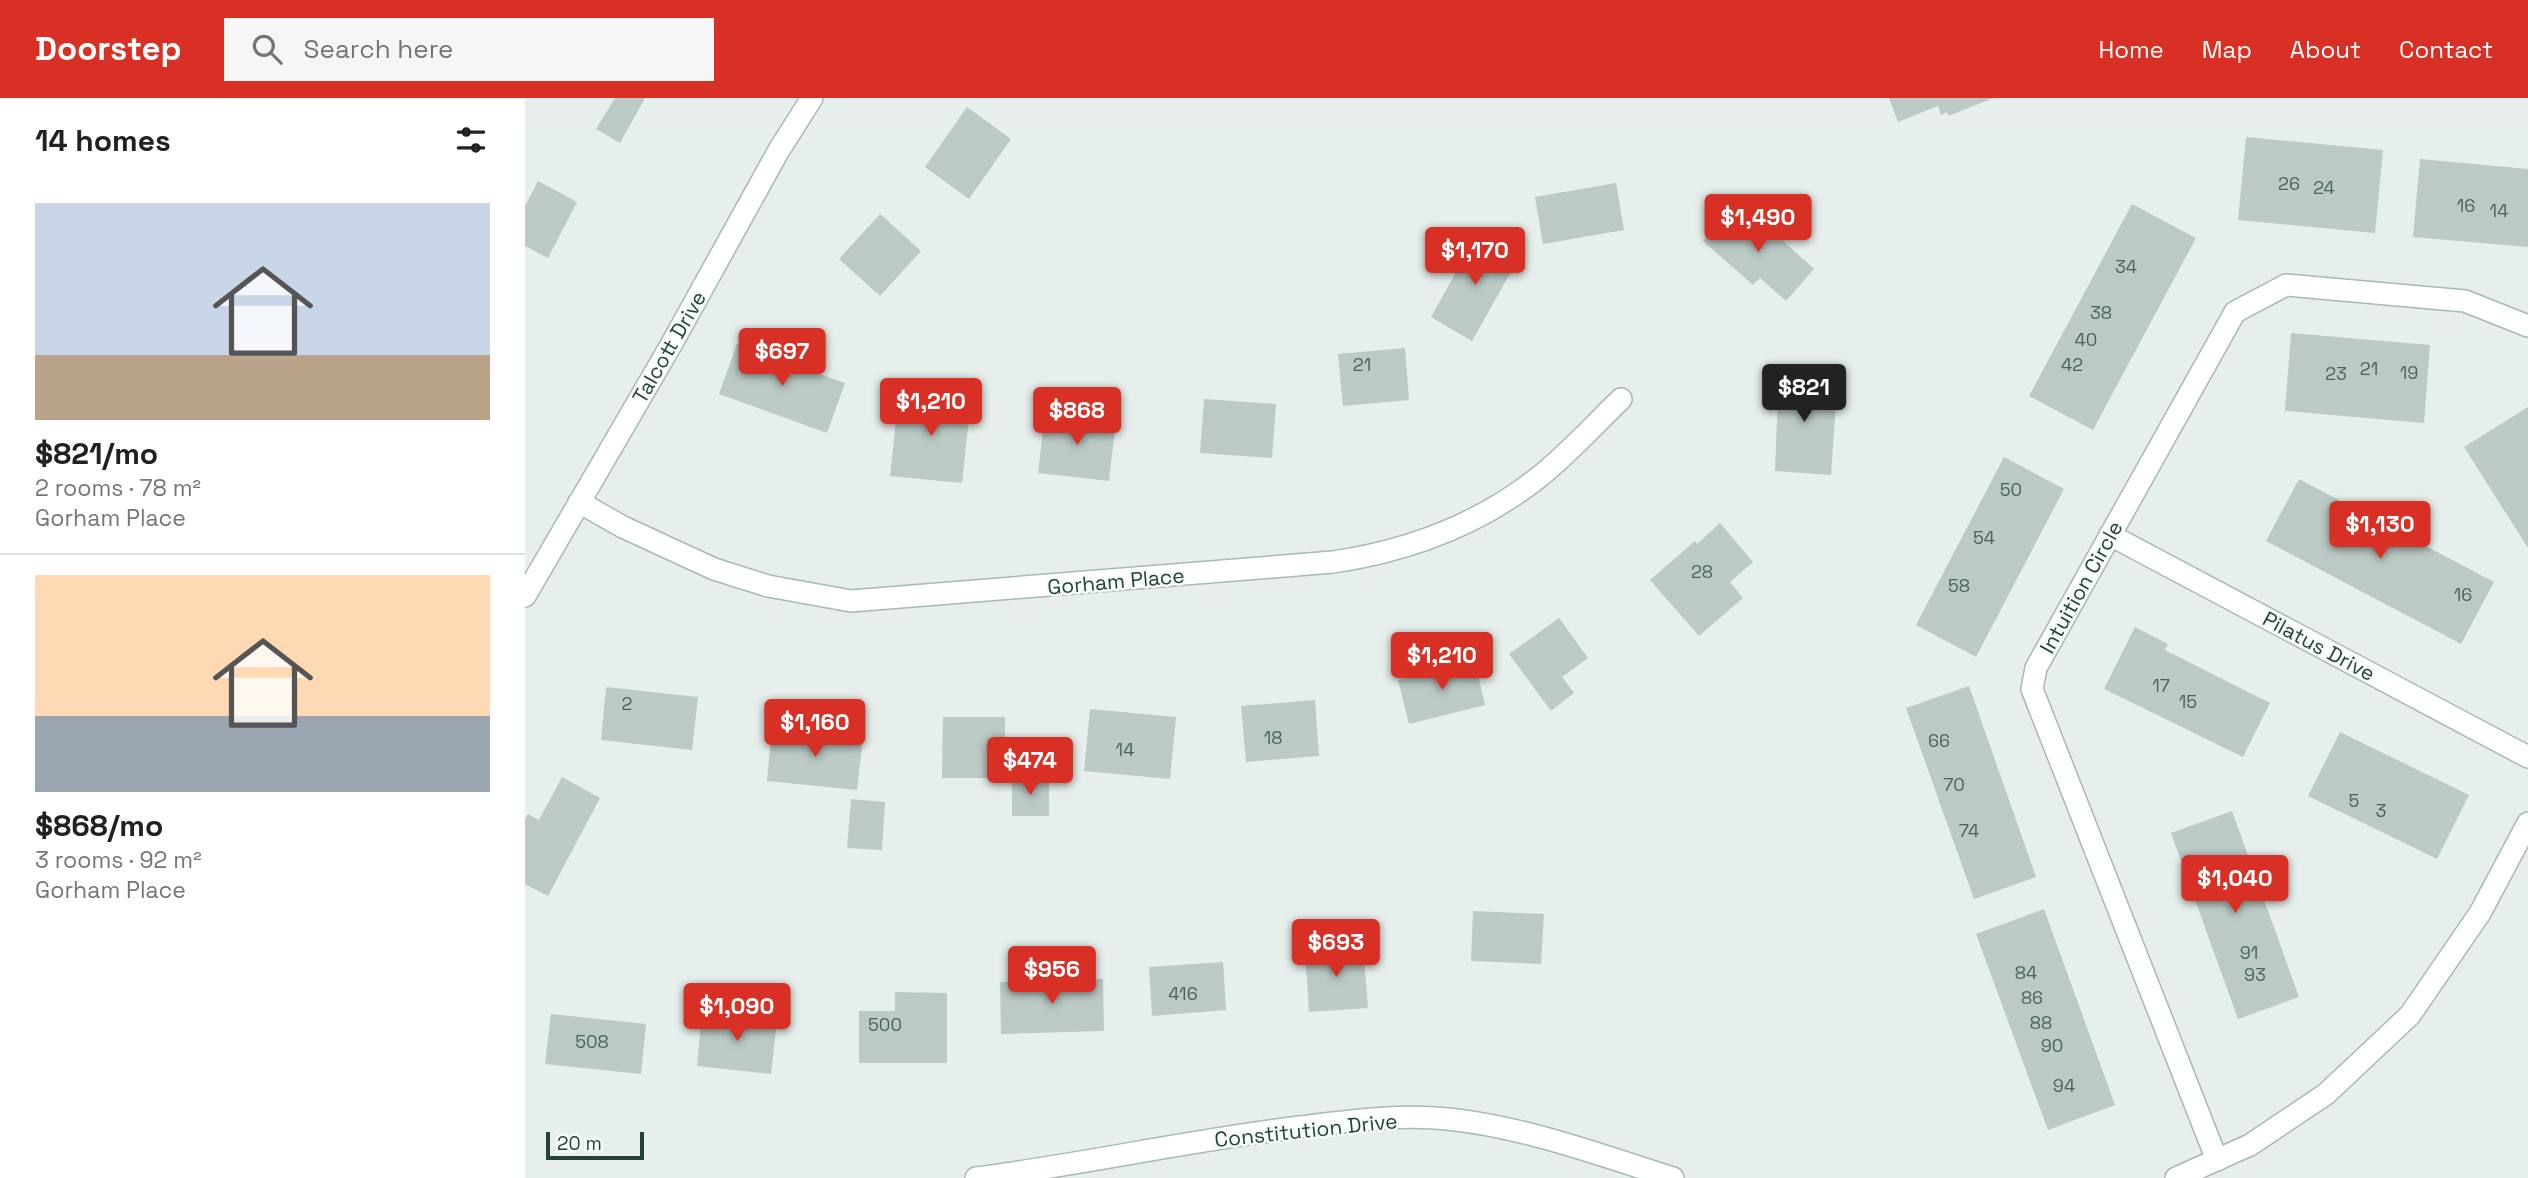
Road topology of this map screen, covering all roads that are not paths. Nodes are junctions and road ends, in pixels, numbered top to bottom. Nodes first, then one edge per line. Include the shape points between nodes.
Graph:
1 (812, 98) edge
2 (2528, 326) edge
3 (1621, 399) dead end
4 (579, 502) junction
5 (2110, 535) junction
6 (525, 596) edge
7 (2528, 757) edge
8 (2528, 823) edge
9 (2217, 1160) junction
10 (1643, 1173) edge
11 (976, 1178) edge
12 (1673, 1178) edge
13 (2176, 1178) edge

1 - 4 street, Talcott Drive
2 - 5 street, Intuition Circle via 2465,301 2286,285 2235,312
3 - 4 street, Gorham Place via 1542,475 1485,512 1410,546 1333,562 851,601 768,586 714,569
4 - 6 street, Talcott Drive
5 - 7 street, Pilatus Drive
5 - 9 street, Intuition Circle via 2036,668 2032,689
8 - 9 street via 2480,913 2410,1015 2326,1094 2250,1145
9 - 13 street
10 - 11 street, Constitution Drive via 1580,1148 1507,1129 1447,1119 1364,1119 1232,1135
10 - 12 street, Constitution Drive

